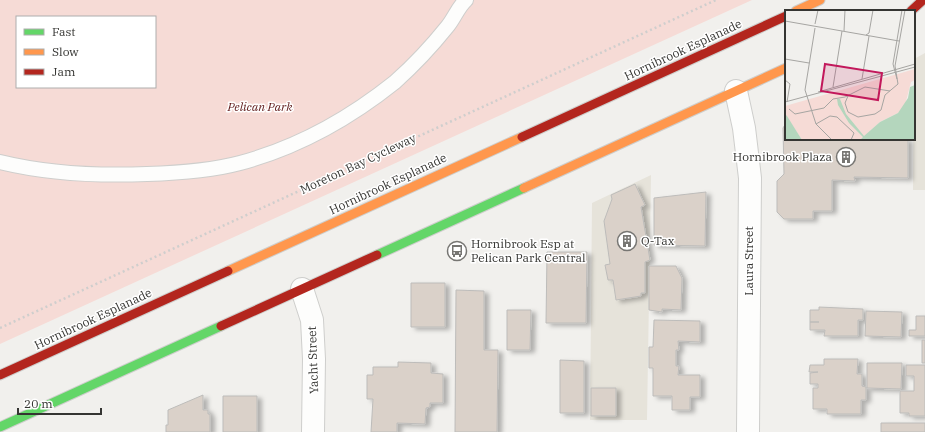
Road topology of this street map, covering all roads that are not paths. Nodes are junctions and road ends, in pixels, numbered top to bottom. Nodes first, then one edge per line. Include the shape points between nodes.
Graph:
1 (466, 0) edge
2 (820, 0) edge
3 (923, 0) edge
4 (798, 10) edge
5 (911, 10) edge
6 (785, 16) edge
7 (785, 68) edge
8 (736, 91) junction
9 (0, 162) edge
10 (302, 289) junction
11 (0, 375) edge
12 (0, 427) edge
13 (313, 432) edge
14 (748, 432) edge

1 - 9 lane via 424,55 394,82 356,110 318,133 241,163 208,170 112,176 35,170
2 - 4 main road
3 - 5 main road
6 - 11 main road, Hornibrook Esplanade
7 - 8 main road
8 - 10 main road
8 - 14 street, Laura Street via 750,178
10 - 12 main road
10 - 13 street, Yacht Street via 312,320

